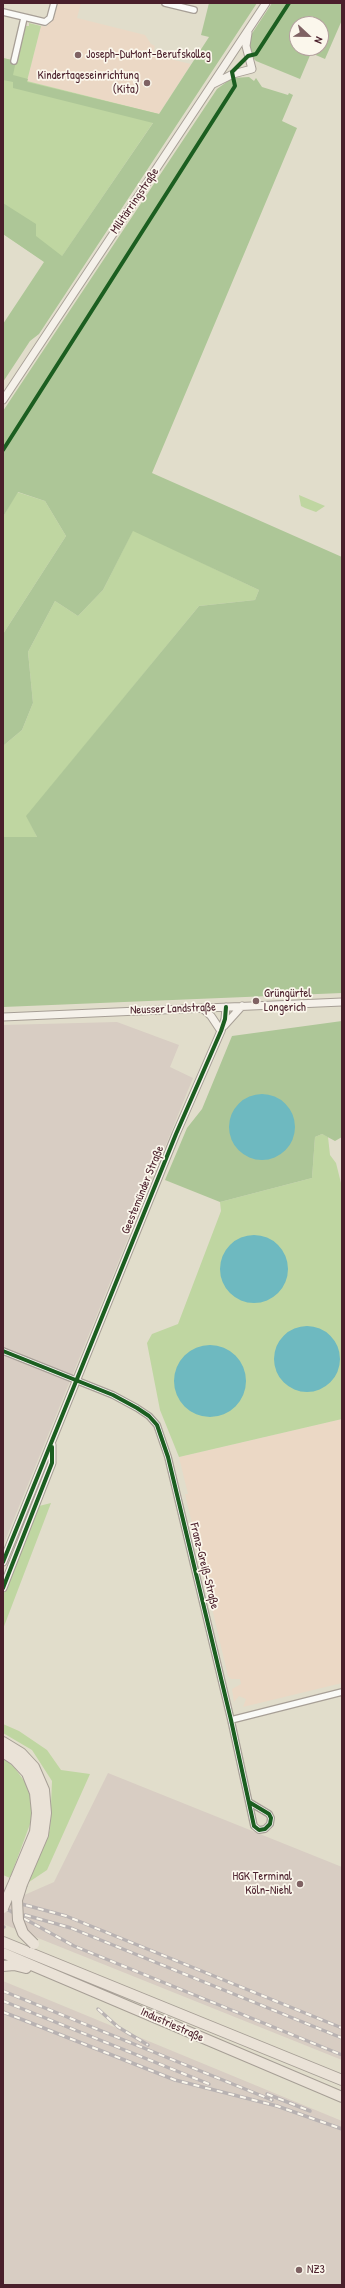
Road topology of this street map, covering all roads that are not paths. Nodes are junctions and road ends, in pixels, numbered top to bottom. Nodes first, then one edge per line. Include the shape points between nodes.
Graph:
1 (54, 3) edge
2 (165, 3) edge
3 (266, 3) edge
4 (194, 10) dead end
5 (3, 12) edge
6 (24, 18) junction
7 (248, 30) junction
8 (14, 61) dead end
9 (212, 84) junction
10 (3, 400) edge
11 (342, 1002) edge
12 (242, 1006) junction
13 (226, 1007) junction
14 (202, 1008) junction
15 (3, 1017) edge
16 (220, 1031) junction
17 (3, 1350) edge
18 (78, 1380) junction
19 (52, 1442) junction
20 (3, 1562) edge
21 (3, 1588) edge
22 (342, 1692) edge
23 (231, 1720) junction
24 (3, 1742) edge
25 (3, 1752) edge
26 (249, 1802) junction
27 (18, 1882) junction
28 (3, 1908) edge
29 (3, 1942) edge
30 (3, 1953) edge
31 (5, 1965) edge
32 (74, 1982) junction
33 (126, 1992) junction
34 (342, 2080) edge
35 (342, 2097) edge

1 - 6 street via 48,21
2 - 4 street
3 - 7 main road, Militärringstraße
5 - 6 street
6 - 8 street
7 - 9 main road, Militärringstraße
7 - 9 main road via 246,46 252,69
9 - 10 main road, Militärringstraße
11 - 12 main road, Neusser Landstraße
12 - 13 main road, Neusser Landstraße
12 - 16 main road
13 - 14 main road, Neusser Landstraße
13 - 16 main road, Geestemünder Straße
14 - 15 main road, Neusser Landstraße
14 - 16 main road via 211,1016
16 - 18 main road, Geestemünder Straße
17 - 18 street
18 - 19 main road, Geestemünder Straße
18 - 23 street, Franz-Greiß-Straße via 137,1408 149,1416 162,1436
19 - 20 main road, Geestemünder Straße
19 - 21 main road, Geestemünder Straße via 52,1463
22 - 23 street
23 - 26 street, Franz-Greiß-Straße
24 - 27 highway via 21,1753 34,1768 44,1790 46,1813 43,1835
25 - 27 highway via 15,1760 27,1774 35,1793 35,1832
26 - 26 street, Franz-Greiß-Straße via 254,1826 259,1830 265,1829 270,1824 269,1814
27 - 28 highway, bridge
27 - 33 highway, bridge via 18,1920 23,1933 47,1954
29 - 33 highway, Industriestraße
30 - 32 highway, Industriestraße
31 - 32 highway via 22,1967
32 - 35 highway, Industriestraße
33 - 34 highway, Industriestraße

